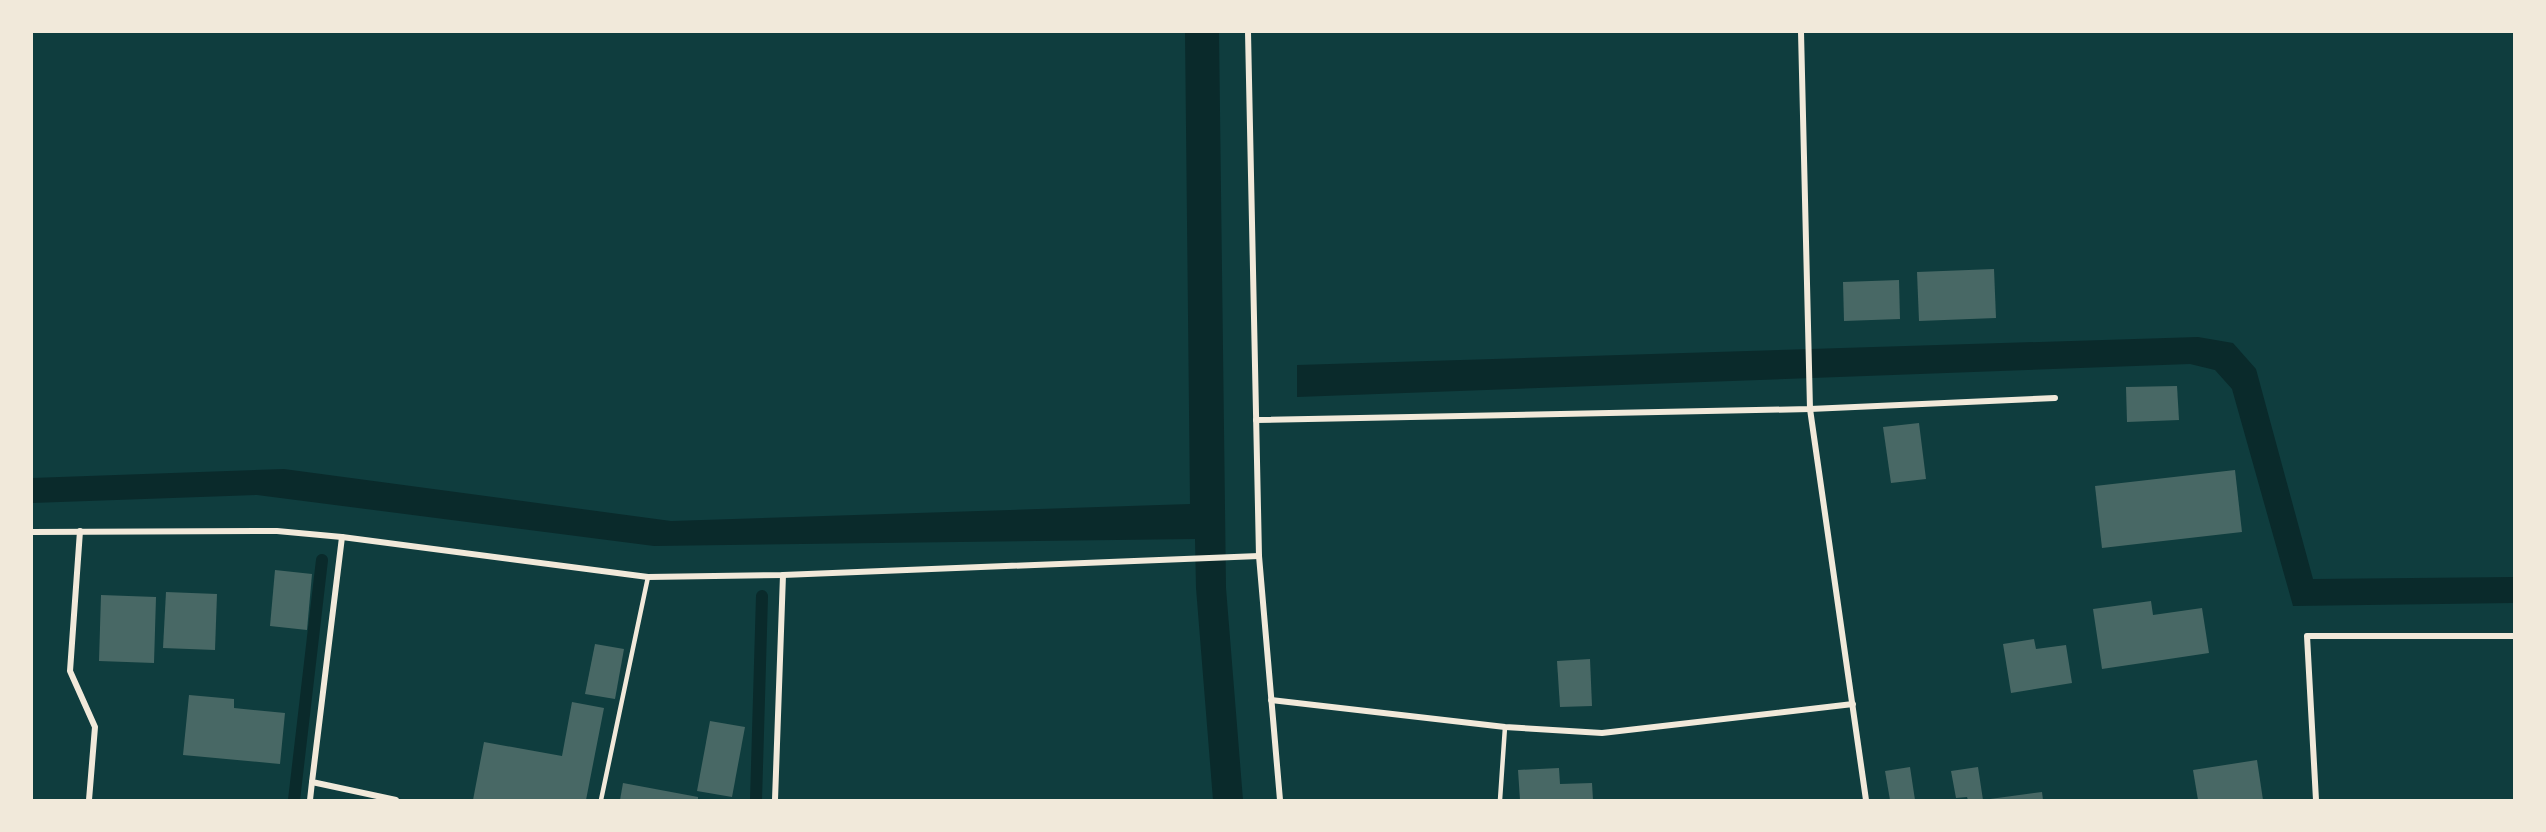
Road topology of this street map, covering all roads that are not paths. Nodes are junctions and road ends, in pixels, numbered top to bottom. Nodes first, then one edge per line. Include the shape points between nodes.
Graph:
1 (1248, 32) edge
2 (1801, 32) edge
3 (2055, 398) dead end
4 (1810, 409) junction
5 (1256, 420) junction
6 (80, 531) junction
7 (32, 532) edge
8 (342, 537) junction
9 (1258, 556) junction
10 (783, 575) junction
11 (648, 577) junction
12 (2514, 636) edge
13 (1271, 700) junction
14 (1853, 704) junction
15 (1505, 727) junction
16 (312, 782) junction
17 (89, 801) edge
18 (310, 801) edge
19 (396, 801) edge
20 (600, 801) edge
21 (775, 801) edge
22 (1280, 801) edge
23 (1500, 801) edge
24 (1866, 801) edge
25 (2316, 801) edge

1 - 5 street
2 - 4 street
3 - 4 street
4 - 5 street
4 - 14 street
5 - 9 street
6 - 7 street
6 - 8 street via 277,531
6 - 17 street via 70,671 95,727
8 - 11 street
8 - 16 street
9 - 10 street
9 - 13 street
10 - 11 street
10 - 21 street
11 - 20 lane
12 - 25 street via 2307,636
13 - 15 street
13 - 22 street
14 - 15 street via 1602,733
14 - 24 street
15 - 23 lane
16 - 18 street
16 - 19 street

